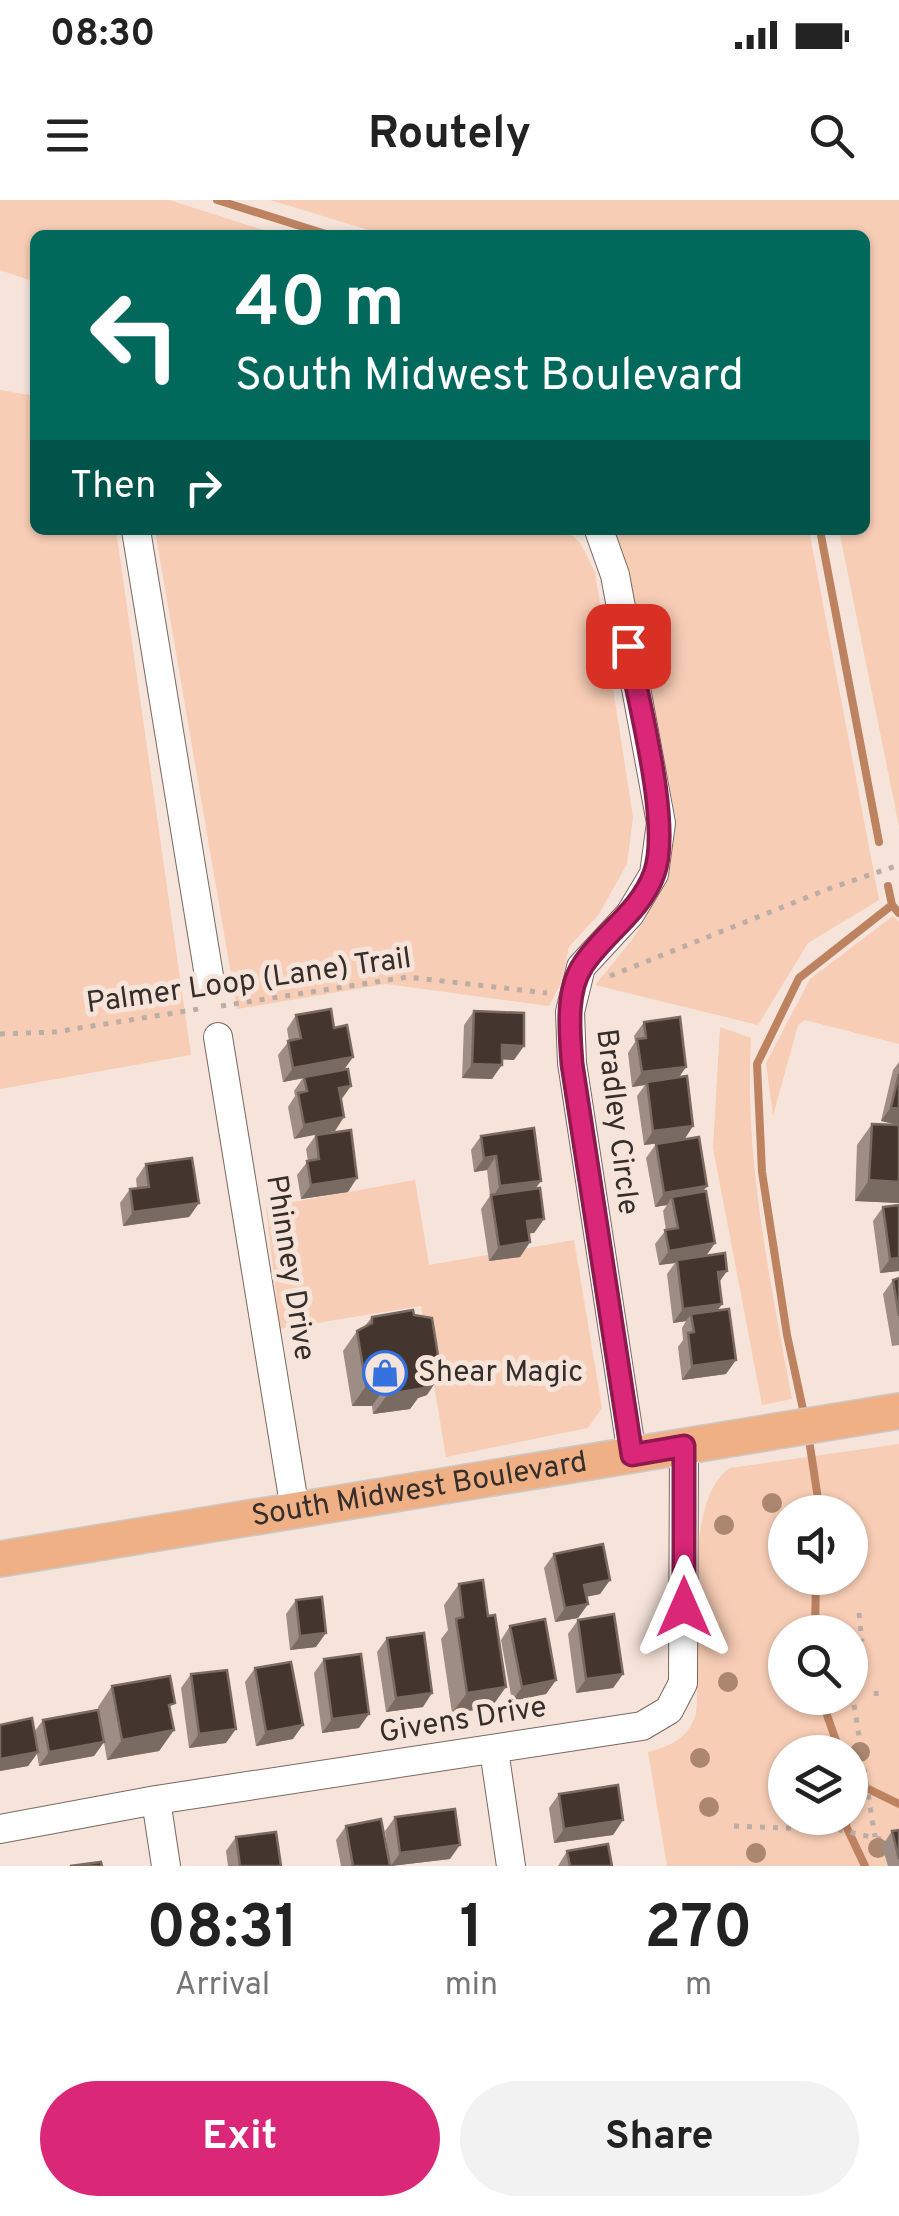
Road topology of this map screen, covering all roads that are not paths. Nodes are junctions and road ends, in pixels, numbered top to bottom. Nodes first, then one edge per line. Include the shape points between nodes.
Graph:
1 (137, 535) edge
2 (601, 535) edge
3 (210, 982) dead end
4 (218, 1036) dead end
5 (899, 1411) edge
6 (684, 1446) junction
7 (632, 1455) junction
8 (295, 1510) junction
9 (0, 1559) edge
10 (494, 1750) junction
11 (156, 1800) junction
12 (0, 1828) edge
13 (166, 1866) edge
14 (511, 1866) edge

1 - 3 street
2 - 7 street, Bradley Circle via 615,574 661,824 654,874 630,914 581,967 570,1012 572,1064
4 - 8 street, Phinney Drive
5 - 6 main road, South Midwest Boulevard
6 - 7 main road, South Midwest Boulevard
6 - 10 street, Givens Drive via 683,1683 669,1710 642,1726
7 - 8 main road, South Midwest Boulevard
8 - 9 main road, South Midwest Boulevard
10 - 11 street, Givens Drive
10 - 14 street
11 - 12 street, Givens Drive
11 - 13 street

